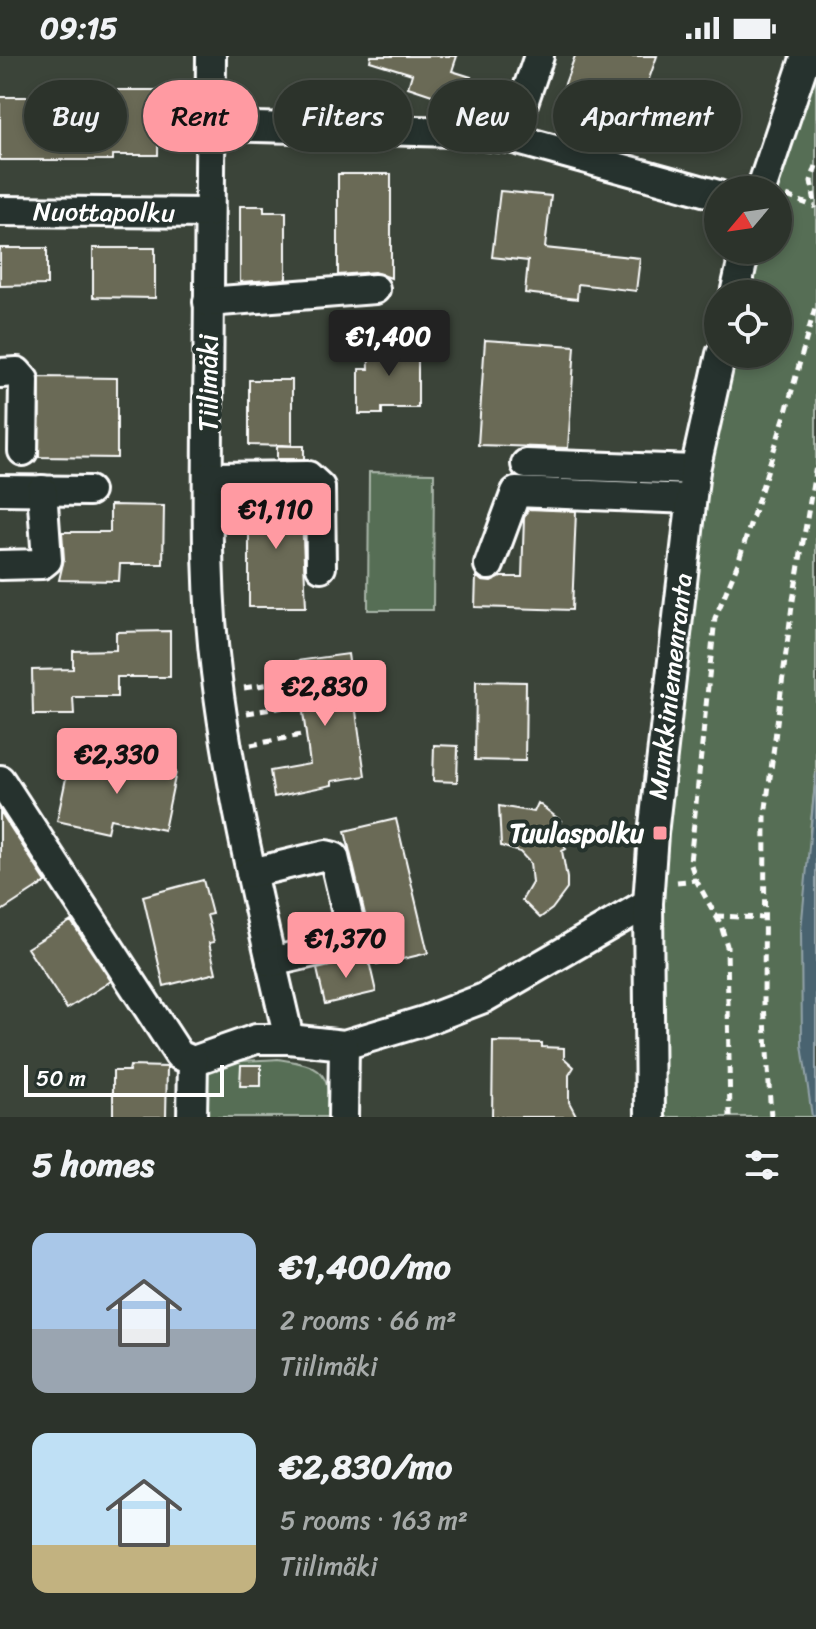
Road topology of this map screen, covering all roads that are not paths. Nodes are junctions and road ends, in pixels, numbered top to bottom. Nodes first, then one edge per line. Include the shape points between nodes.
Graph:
1 (211, 56) edge
2 (539, 56) edge
3 (806, 56) edge
4 (211, 80) edge
5 (531, 80) edge
6 (258, 127) edge
7 (428, 131) edge
8 (537, 145) edge
9 (210, 152) edge
10 (766, 176) edge
11 (704, 191) edge
12 (0, 211) edge
13 (209, 213) junction
14 (375, 289) dead end
15 (208, 302) junction
16 (718, 368) edge
17 (0, 373) edge
18 (23, 451) dead end
19 (526, 464) dead end
20 (695, 470) junction
21 (208, 477) junction
22 (0, 490) edge
23 (42, 490) junction
24 (89, 491) dead end
25 (691, 499) junction
26 (0, 565) edge
27 (489, 565) dead end
28 (321, 567) dead end
29 (0, 780) edge
30 (251, 873) junction
31 (648, 903) junction
32 (271, 962) junction
33 (289, 1039) junction
34 (344, 1045) junction
35 (193, 1061) junction
36 (192, 1117) edge
37 (343, 1117) edge
38 (650, 1117) edge

1 - 4 street, Tiilimäki
2 - 5 street
3 - 10 street
6 - 7 street
8 - 11 street
9 - 13 street, Tiilimäki
12 - 13 street, Nuottapolku
13 - 15 street, Tiilimäki
14 - 15 street
15 - 21 street, Tiilimäki
16 - 20 street, Munkkiniemenranta
17 - 18 street via 17,372 24,380
19 - 20 street
20 - 25 street, Munkkiniemenranta
21 - 28 street via 308,476 320,487
21 - 30 street, Tiilimäki via 209,591 221,705
22 - 23 street
23 - 24 street
23 - 26 street via 47,560
25 - 27 street via 516,492
25 - 31 street, Munkkiniemenranta
29 - 35 street via 179,1055
30 - 32 street, Tiilimäki
30 - 32 street via 334,857 353,938 348,944
31 - 34 street via 484,998
31 - 38 street, Munkkiniemenranta
32 - 33 street, Tiilimäki
33 - 34 street
33 - 35 street via 256,1039
34 - 37 street
35 - 36 street

